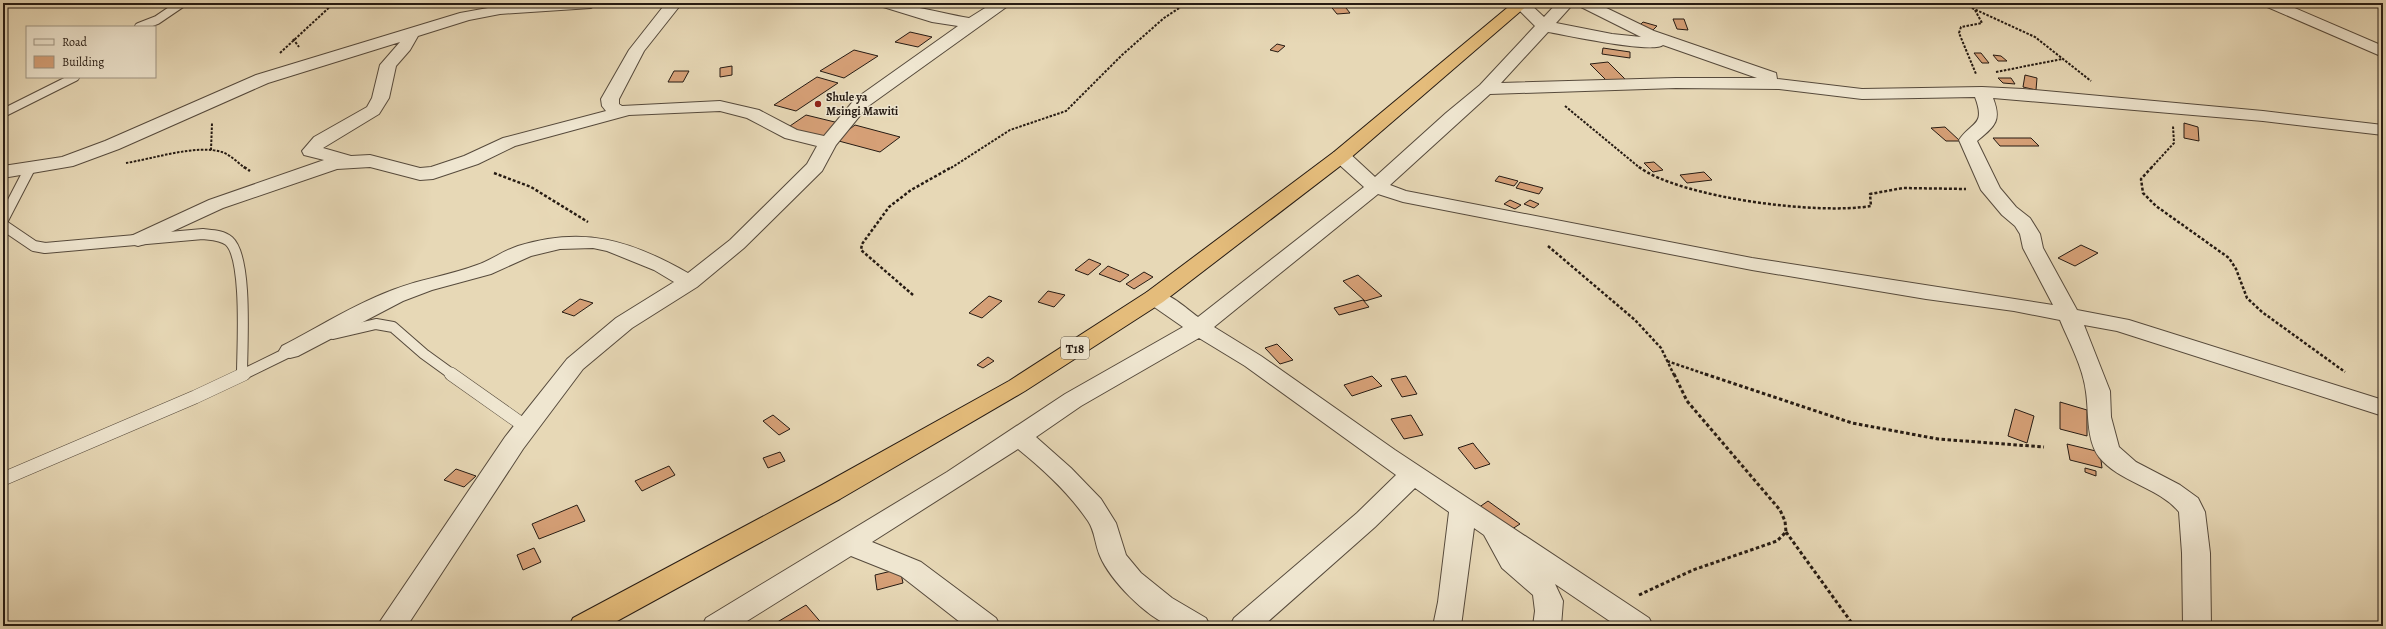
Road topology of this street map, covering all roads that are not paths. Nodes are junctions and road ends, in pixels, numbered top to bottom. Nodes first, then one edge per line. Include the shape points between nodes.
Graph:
1 (182, 3) edge
2 (591, 3) edge
3 (674, 3) edge
4 (885, 3) edge
5 (1004, 3) edge
6 (1522, 3) edge
7 (1566, 3) edge
8 (1584, 3) edge
9 (2270, 3) edge
10 (931, 10) edge
11 (972, 23) junction
12 (141, 26) edge
13 (1544, 26) junction
14 (411, 33) junction
15 (1678, 45) junction
16 (2383, 52) edge
17 (73, 78) edge
18 (1980, 86) junction
19 (1812, 88) junction
20 (1486, 89) junction
21 (620, 112) junction
22 (3, 113) edge
23 (2383, 130) edge
24 (828, 143) junction
25 (1341, 156) junction
26 (346, 161) junction
27 (30, 168) junction
28 (3, 172) edge
29 (1374, 188) junction
30 (3, 220) edge
31 (3, 225) edge
32 (138, 240) junction
33 (689, 282) junction
34 (1155, 297) junction
35 (2069, 315) junction
36 (1199, 328) junction
37 (290, 351) junction
38 (242, 374) junction
39 (2383, 408) edge
40 (526, 427) junction
41 (1019, 436) junction
42 (1413, 474) junction
43 (3, 479) edge
44 (1463, 508) junction
45 (1495, 531) junction
46 (849, 544) junction
47 (391, 626) edge
48 (583, 626) edge
49 (716, 626) edge
50 (986, 626) edge
51 (1196, 626) edge
52 (1244, 626) edge
53 (1447, 626) edge
54 (1547, 626) edge
55 (1639, 626) edge
56 (2197, 626) edge

1 - 12 lane
2 - 14 street via 500,9 466,16
3 - 21 street via 637,50 615,88 610,99 611,106
4 - 10 street
5 - 11 street
6 - 13 street
6 - 25 highway, T18
7 - 13 street
8 - 15 street via 1648,34
9 - 16 street
10 - 11 street
11 - 24 street via 861,104
13 - 15 street via 1612,39
13 - 20 street
14 - 26 street via 407,45 387,68 382,100 375,109 328,137 311,151
14 - 27 street via 292,69 66,162
15 - 19 street via 1779,80
17 - 22 lane
18 - 19 street via 1862,94
18 - 23 street
18 - 35 street via 1990,114 1987,124 1968,140 1991,190 2009,211 2023,222 2030,234 2033,248 2044,271
19 - 20 street via 1779,84 1684,83
20 - 29 street
21 - 24 street via 636,109 720,106 753,114 791,134
21 - 26 street via 509,142 439,172 420,174 370,161
24 - 33 street via 815,167 737,244
25 - 29 street
25 - 34 highway, T18
26 - 32 street via 273,183 216,204
27 - 28 street
27 - 30 lane
29 - 35 street via 1645,244
29 - 36 street
31 - 32 lane via 34,246 45,248
32 - 38 lane via 203,234 221,236 231,244 238,259 243,309
33 - 37 street via 661,266 613,246 592,242 560,243 524,251 484,270 424,285 395,296
33 - 40 street via 624,323 575,364
34 - 36 street
34 - 48 highway, T18 via 1010,390 831,492
35 - 39 street via 2121,325 2189,345
35 - 56 street via 2098,391 2099,417 2108,451 2128,468 2183,499 2192,512 2196,553
36 - 41 street via 1072,400
36 - 42 street via 1253,361
37 - 38 lane
37 - 40 lane via 338,332 376,324 394,327 424,354
38 - 43 lane via 195,397
40 - 47 street
41 - 46 street
41 - 51 street via 1070,479 1100,519 1116,561 1133,582 1161,605
42 - 44 street
42 - 52 street via 1360,525
44 - 45 street
44 - 53 street
45 - 54 street via 1511,561 1540,584 1548,594 1551,606
45 - 55 street
46 - 49 street
46 - 50 street via 911,569

